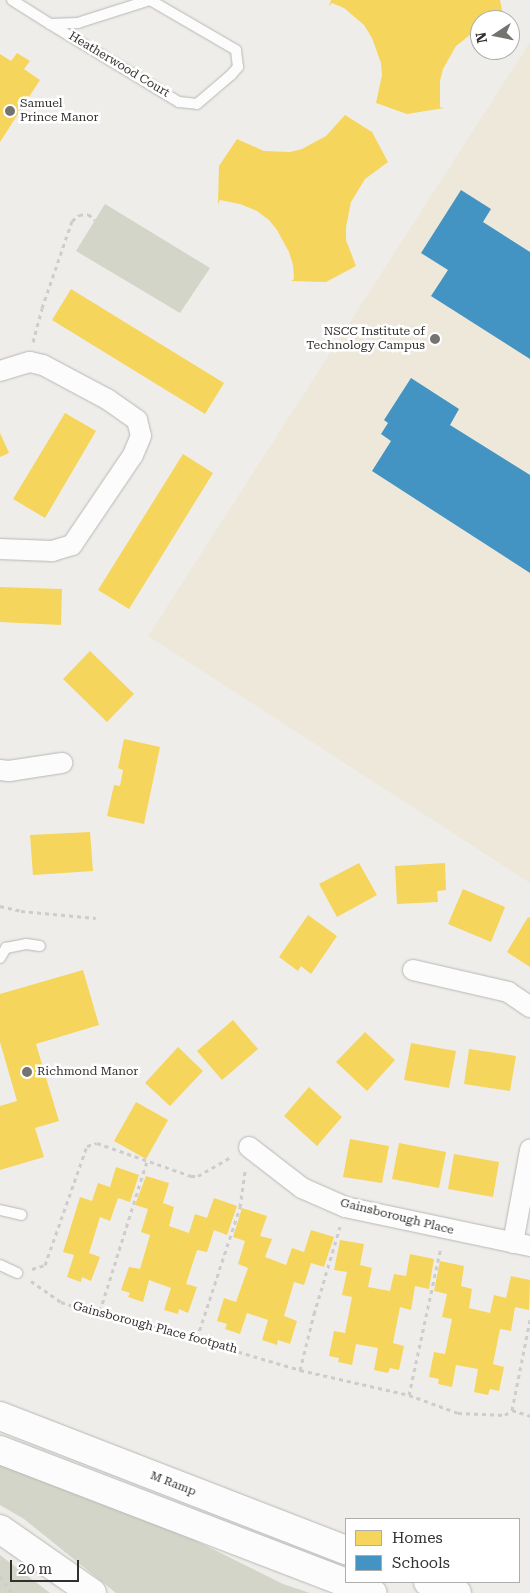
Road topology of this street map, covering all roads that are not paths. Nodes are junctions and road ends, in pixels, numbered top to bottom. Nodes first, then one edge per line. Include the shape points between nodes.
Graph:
1 (12, 0) edge
2 (150, 0) edge
3 (50, 24) junction
4 (0, 372) edge
5 (0, 549) edge
6 (62, 763) dead end
7 (0, 770) edge
8 (40, 946) dead end
9 (0, 958) edge
10 (413, 970) dead end
11 (530, 1007) edge
12 (249, 1147) road end
13 (530, 1150) edge
14 (0, 1210) edge
15 (21, 1215) dead end
16 (522, 1244) edge
17 (0, 1265) edge
18 (18, 1273) road end
19 (0, 1416) edge
20 (0, 1450) edge
21 (0, 1529) edge
22 (345, 1550) edge
23 (345, 1583) edge
24 (346, 1583) edge
25 (431, 1583) edge
26 (92, 1593) edge
27 (372, 1593) edge
28 (457, 1593) edge

1 - 3 lane, Heatherwood Court
2 - 3 lane, Heatherwood Court via 78,23
2 - 3 lane, Heatherwood Court via 236,50 238,67 198,104 179,102
4 - 5 street via 30,362 43,365 107,399 137,420 141,436 133,455 72,545 52,551
6 - 7 street
8 - 9 lane via 26,944 6,948
10 - 11 street via 508,992
12 - 16 street, Gainsborough Place via 302,1188 345,1207
13 - 16 street
14 - 15 lane
17 - 18 lane
19 - 22 highway, M Ramp
20 - 23 highway
21 - 26 highway
24 - 27 highway
25 - 28 highway

